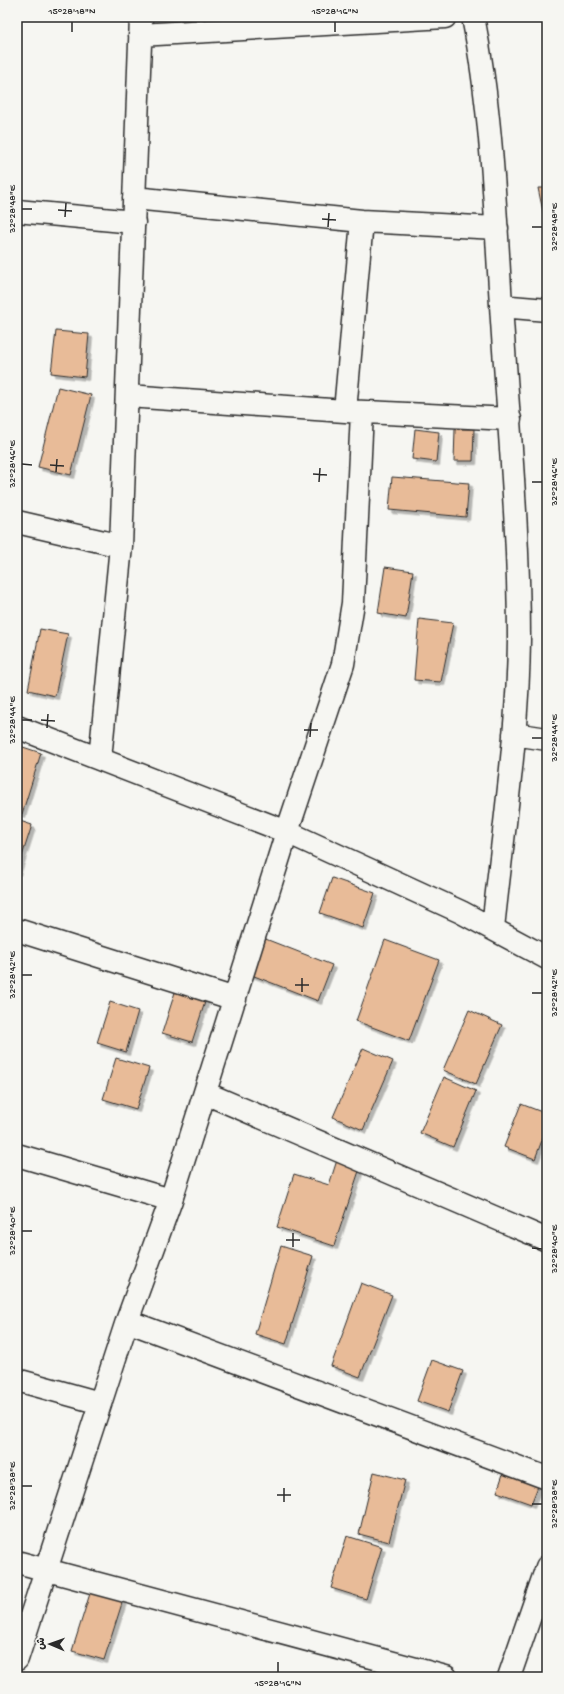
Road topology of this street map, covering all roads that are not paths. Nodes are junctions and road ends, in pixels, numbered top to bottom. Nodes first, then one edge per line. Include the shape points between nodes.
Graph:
1 (445, 17) edge
2 (473, 17) edge
3 (140, 26) edge
4 (134, 198) junction
5 (17, 211) edge
6 (362, 221) junction
7 (134, 222) junction
8 (497, 228) junction
9 (501, 306) junction
10 (547, 310) edge
11 (128, 396) junction
12 (353, 411) junction
13 (510, 420) junction
14 (17, 522) edge
15 (121, 546) junction
16 (17, 727) edge
17 (514, 734) junction
18 (547, 739) edge
19 (100, 759) junction
20 (287, 832) junction
21 (492, 928) junction
22 (17, 930) edge
23 (547, 958) edge
24 (235, 999) junction
25 (205, 1093) junction
26 (17, 1155) edge
27 (171, 1200) junction
28 (547, 1240) edge
29 (127, 1321) junction
30 (17, 1380) edge
31 (100, 1403) junction
32 (547, 1478) edge
33 (17, 1562) edge
34 (547, 1567) edge
35 (45, 1570) junction
36 (17, 1659) edge
37 (446, 1677) edge
38 (509, 1677) edge

1 - 3 street
2 - 8 street via 482,64
3 - 4 street
4 - 6 street
4 - 7 street
5 - 7 street
6 - 8 street
6 - 12 street
7 - 11 street
8 - 9 street
9 - 10 street
9 - 13 street
11 - 12 street
11 - 15 street
12 - 13 street
12 - 20 street via 353,603 347,644 343,664
13 - 17 street via 519,641
14 - 15 street
15 - 19 street
16 - 19 street
17 - 18 street
17 - 21 street
19 - 20 street
20 - 21 street
20 - 24 street
21 - 23 street
22 - 24 street
24 - 25 street
25 - 27 street
25 - 28 street
26 - 27 street
27 - 29 street
29 - 31 street
29 - 32 street
30 - 31 street
31 - 35 street
33 - 35 street
34 - 38 street
35 - 36 street
35 - 37 street

